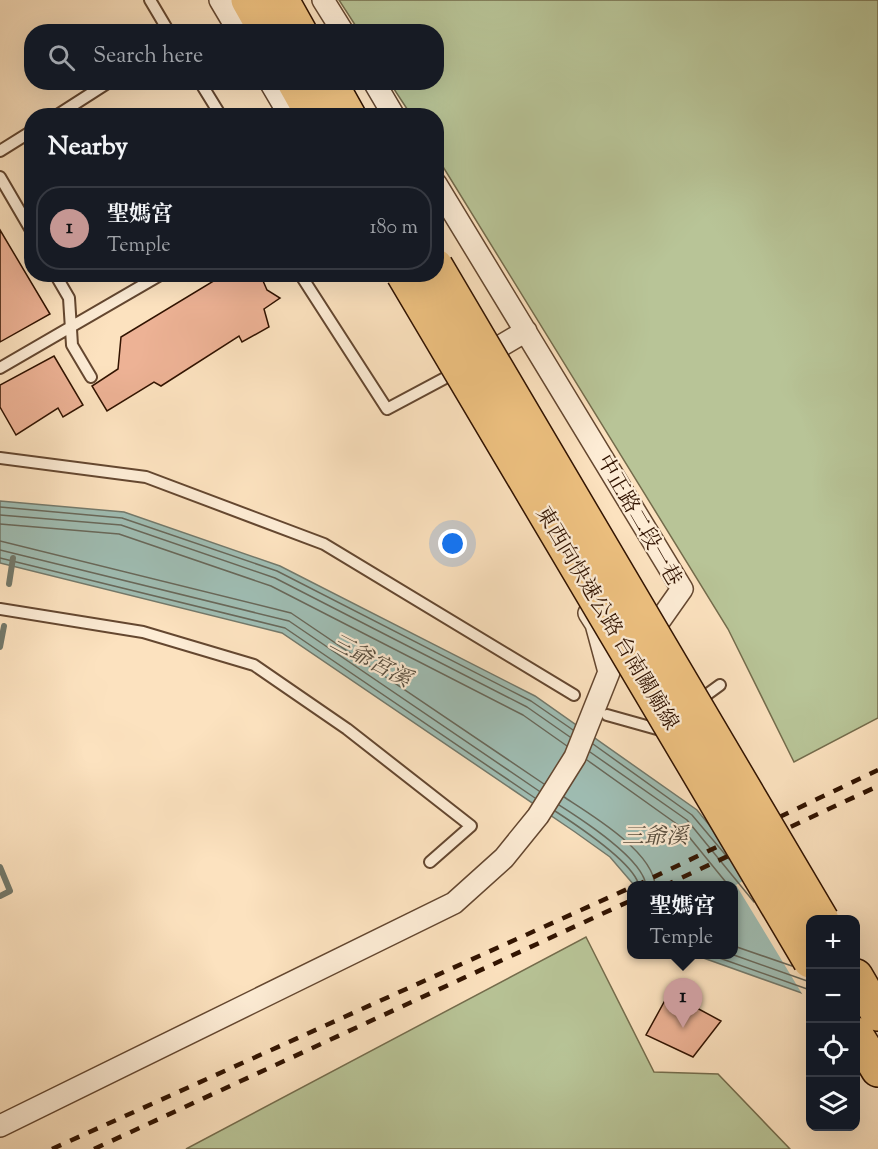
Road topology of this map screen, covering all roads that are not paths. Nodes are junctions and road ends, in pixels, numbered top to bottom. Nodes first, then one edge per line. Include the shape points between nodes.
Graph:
1 (150, 0) edge
2 (220, 0) edge
3 (248, 0) edge
4 (282, 0) edge
5 (323, 0) edge
6 (164, 24) edge
7 (234, 24) edge
8 (262, 24) edge
9 (296, 24) edge
10 (337, 24) edge
11 (97, 90) edge
12 (205, 90) edge
13 (275, 90) edge
14 (298, 90) edge
15 (334, 90) edge
16 (379, 90) edge
17 (68, 108) edge
18 (216, 108) edge
19 (285, 108) edge
20 (309, 108) edge
21 (345, 108) edge
22 (389, 108) edge
23 (24, 136) edge
24 (0, 151) edge
25 (0, 177) edge
26 (444, 197) edge
27 (24, 218) edge
28 (444, 280) edge
29 (60, 282) edge
30 (148, 282) edge
31 (305, 282) edge
32 (391, 282) edge
33 (408, 282) edge
34 (70, 326) junction
35 (526, 331) junction
36 (0, 368) edge
37 (91, 377) dead end
38 (447, 377) junction
39 (0, 458) edge
40 (0, 609) edge
41 (720, 685) dead end
42 (574, 695) dead end
43 (598, 718) junction
44 (430, 862) dead end
45 (819, 915) edge
46 (806, 954) edge
47 (860, 984) edge
48 (878, 1014) edge
49 (860, 1042) edge
50 (878, 1070) edge
51 (0, 1126) edge

1 - 6 lane
2 - 7 street
3 - 8 highway
4 - 9 highway
5 - 10 street
11 - 17 lane
12 - 18 lane
13 - 19 street
14 - 20 highway
15 - 21 highway
16 - 22 street
23 - 24 lane
25 - 27 lane
26 - 35 street, 中正路二段一巷
28 - 45 highway, 東西向快速公路 台南關廟線, bridge
29 - 34 lane via 69,298
30 - 34 lane
31 - 38 lane via 387,409
32 - 38 street
33 - 46 highway, 東西向快速公路 台南關廟線, bridge
34 - 36 lane
34 - 37 lane via 72,345
35 - 38 street
35 - 43 street, 中正路二段一巷 via 682,589
38 - 43 street via 596,624 609,672
39 - 42 lane via 146,477 324,544
40 - 44 lane via 143,632 254,665 347,729 471,826
41 - 43 lane via 657,729
43 - 51 street via 538,816 504,858 454,903
47 - 48 highway
49 - 50 highway

